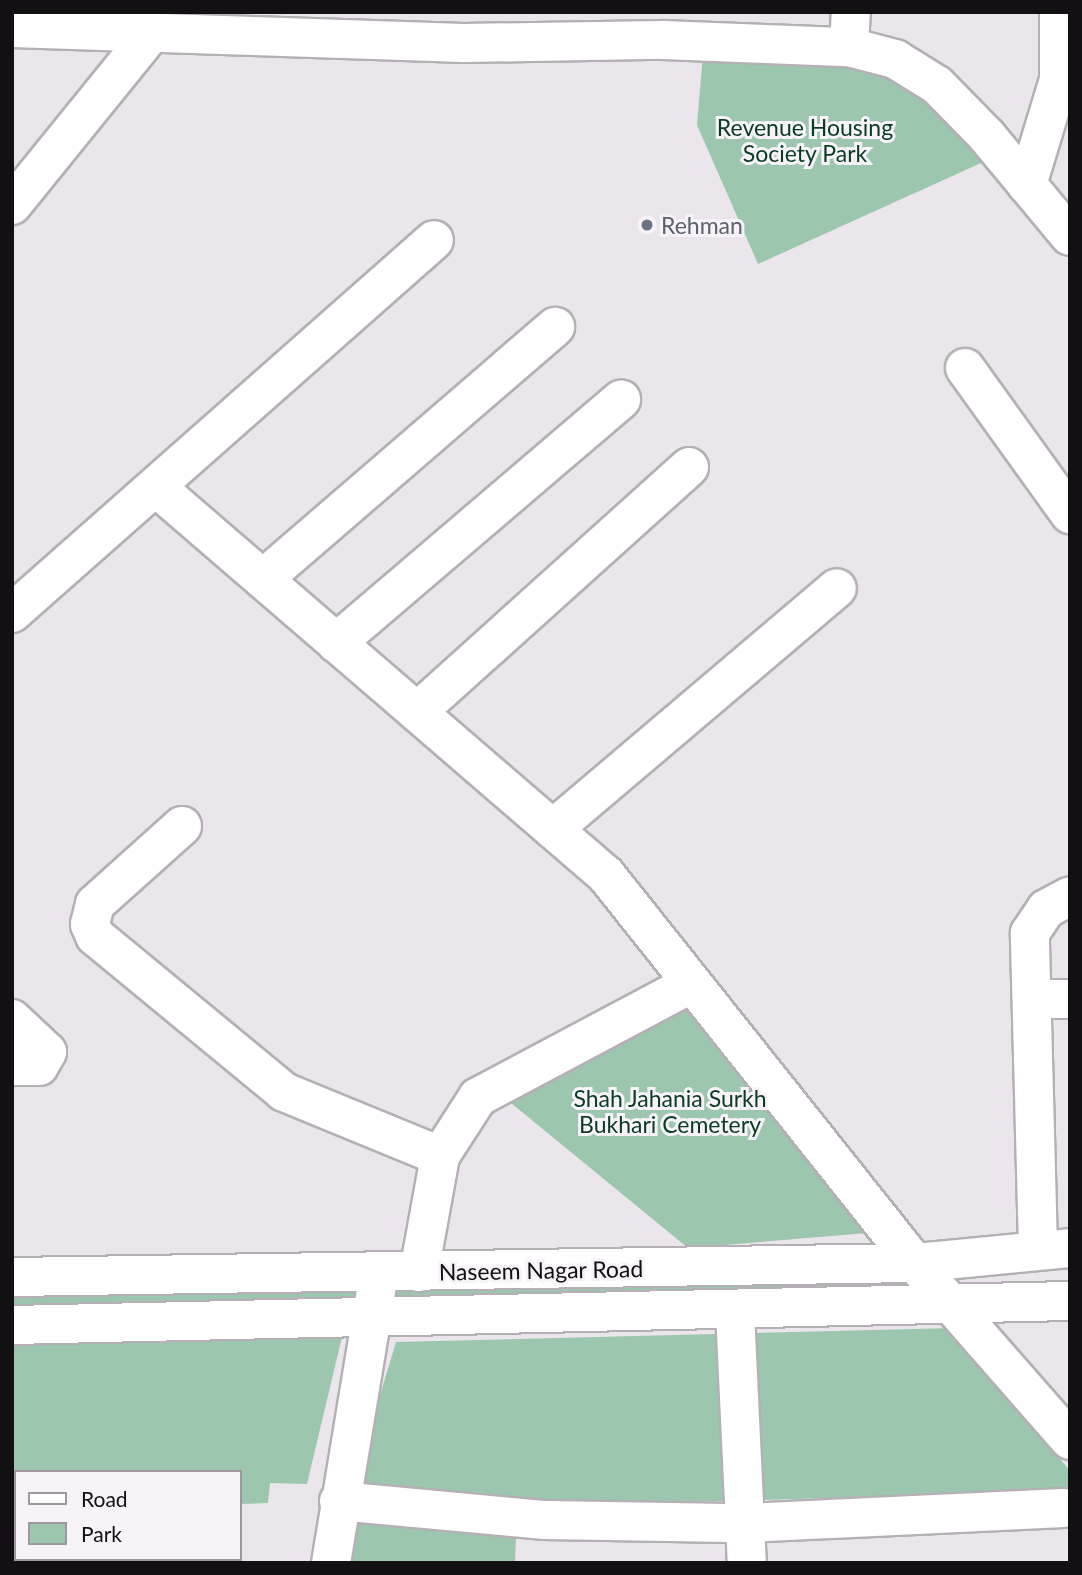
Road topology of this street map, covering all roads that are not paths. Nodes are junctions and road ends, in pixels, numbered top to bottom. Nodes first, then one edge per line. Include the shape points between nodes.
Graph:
1 (1059, 12) edge
2 (104, 21) edge
3 (267, 23) edge
4 (663, 26) edge
5 (12, 27) edge
6 (465, 28) edge
7 (850, 30) edge
8 (153, 31) junction
9 (1027, 185) junction
10 (12, 205) edge
11 (1070, 236) edge
12 (434, 240) dead end
13 (555, 327) dead end
14 (965, 368) dead end
15 (621, 400) dead end
16 (689, 467) dead end
17 (156, 487) junction
18 (1070, 514) edge
19 (263, 579) junction
20 (837, 588) dead end
21 (12, 613) edge
22 (336, 643) junction
23 (417, 712) junction
24 (182, 826) dead end
25 (553, 829) junction
26 (1070, 896) edge
27 (692, 984) junction
28 (1032, 999) junction
29 (1070, 999) edge
30 (12, 1019) edge
31 (12, 1066) edge
32 (440, 1156) junction
33 (1054, 1248) edge
34 (915, 1263) junction
35 (419, 1272) junction
36 (379, 1274) junction
37 (12, 1277) edge
38 (1070, 1301) edge
39 (951, 1305) junction
40 (735, 1312) junction
41 (373, 1319) junction
42 (12, 1325) edge
43 (1070, 1440) edge
44 (339, 1501) junction
45 (1064, 1508) dead end
46 (746, 1523) junction
47 (331, 1563) edge
48 (747, 1563) edge

1 - 9 street via 1059,80
2 - 5 street
2 - 8 street
3 - 6 street
3 - 8 street
4 - 6 street
4 - 7 street
7 - 9 street via 937,85
8 - 10 street
9 - 11 street
12 - 17 street
13 - 19 street
14 - 18 street
15 - 22 street
16 - 23 street
17 - 19 street
17 - 21 street
19 - 22 street
20 - 25 street
22 - 23 street
23 - 25 street
24 - 32 street via 95,904 90,924 94,936 284,1092
25 - 27 street via 606,875
26 - 28 street via 1046,909 1030,933
27 - 32 street via 478,1097
27 - 34 street
28 - 29 street
28 - 33 street
30 - 31 street via 47,1052 39,1066
32 - 35 street
33 - 34 street, Naseem Nagar Road
34 - 35 street, Naseem Nagar Road
34 - 39 street
35 - 36 street, Naseem Nagar Road
36 - 37 street, Naseem Nagar Road
36 - 41 street
38 - 39 street, Naseem Nagar Road
39 - 40 street, Naseem Nagar Road
39 - 43 street
40 - 41 street, Naseem Nagar Road
40 - 46 street
41 - 42 street, Naseem Nagar Road
41 - 44 street
44 - 46 street via 545,1520
44 - 47 street
45 - 46 street
46 - 48 street

